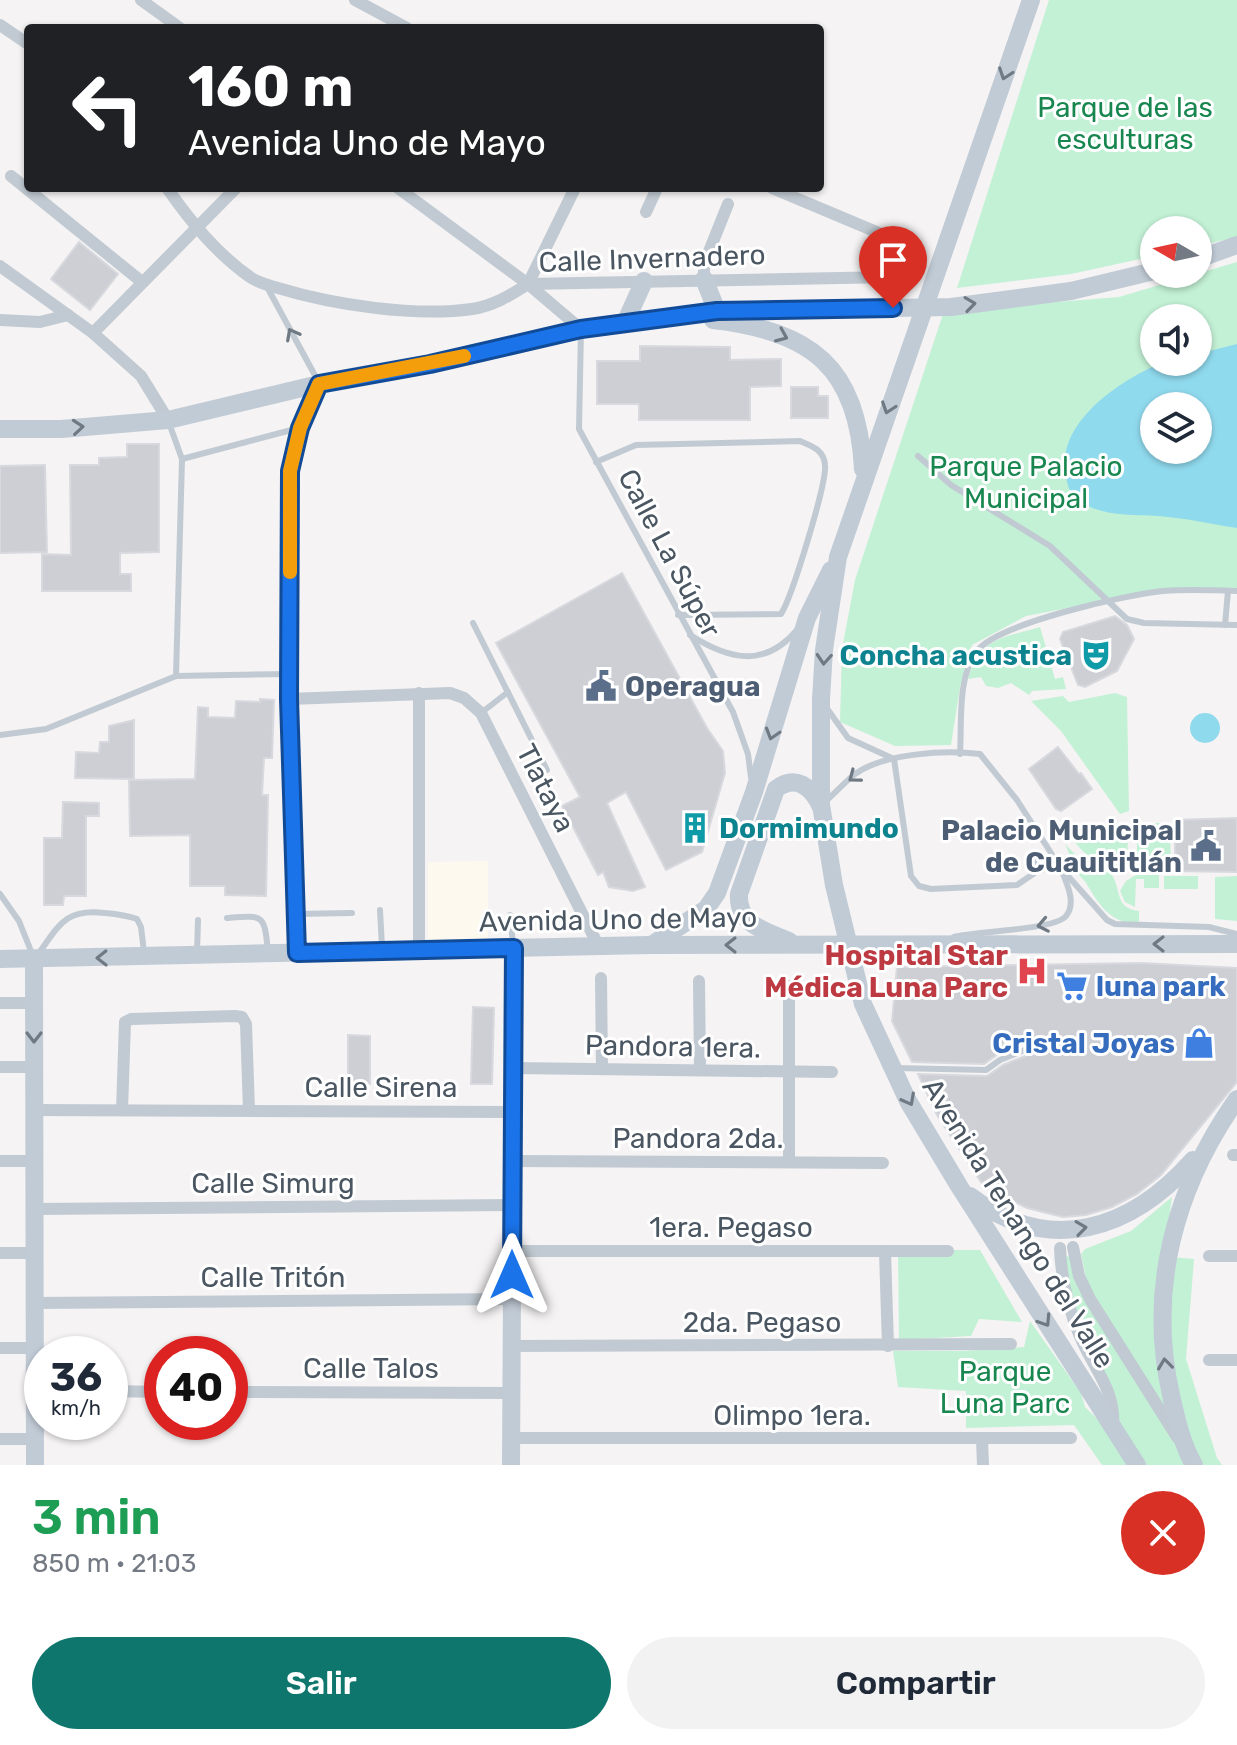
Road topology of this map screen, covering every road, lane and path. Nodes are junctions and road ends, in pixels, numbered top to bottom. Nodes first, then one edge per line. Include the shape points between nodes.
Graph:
1 (141, 0) edge
2 (355, 0) edge
3 (1031, 0) edge
4 (174, 24) edge
5 (395, 24) edge
6 (0, 25) edge
7 (24, 41) edge
8 (11, 176) dead end
9 (24, 187) edge
10 (31, 192) edge
11 (170, 192) edge
12 (232, 192) edge
13 (403, 192) edge
14 (573, 192) edge
15 (655, 192) edge
16 (782, 192) edge
17 (728, 204) dead end
18 (646, 212) dead end
19 (196, 230) junction
20 (1237, 245) edge
21 (1212, 254) edge
22 (0, 266) edge
23 (1140, 274) edge
24 (704, 279) junction
25 (644, 281) junction
26 (142, 282) junction
27 (265, 283) junction
28 (528, 284) junction
29 (717, 311) junction
30 (68, 315) junction
31 (679, 316) junction
32 (0, 320) edge
33 (625, 323) junction
34 (581, 329) junction
35 (93, 333) junction
36 (319, 384) junction
37 (168, 420) junction
38 (300, 428) junction
39 (0, 429) edge
40 (918, 456) dead end
41 (182, 459) junction
42 (596, 462) junction
43 (864, 478) junction
44 (838, 557) junction
45 (1228, 591) junction
46 (1237, 591) edge
47 (1106, 601) junction
48 (678, 615) junction
49 (807, 618) junction
50 (473, 623) dead end
51 (1225, 625) junction
52 (1237, 625) edge
53 (689, 635) junction
54 (289, 674) junction
55 (176, 676) junction
56 (508, 692) junction
57 (419, 693) junction
58 (289, 699) junction
59 (821, 699) junction
60 (481, 713) junction
61 (0, 735) edge
62 (960, 754) junction
63 (894, 759) junction
64 (547, 770) dead end
65 (754, 792) junction
66 (822, 810) junction
67 (1034, 856) dead end
68 (1060, 867) junction
69 (1039, 870) junction
70 (0, 894) edge
71 (380, 910) dead end
72 (352, 913) dead end
73 (296, 914) junction
74 (510, 915) dead end
75 (227, 918) dead end
76 (198, 920) dead end
77 (1237, 934) edge
78 (795, 944) junction
79 (1237, 944) edge
80 (650, 945) junction
81 (925, 945) junction
82 (599, 947) junction
83 (514, 948) junction
84 (382, 951) junction
85 (419, 951) junction
86 (297, 953) junction
87 (269, 954) junction
88 (197, 956) junction
89 (144, 957) junction
90 (0, 959) edge
91 (34, 959) junction
92 (601, 978) dead end
93 (699, 981) dead end
94 (789, 986) dead end
95 (0, 1003) edge
96 (34, 1003) junction
97 (1037, 1045) dead end
98 (0, 1067) edge
99 (34, 1067) junction
100 (513, 1068) junction
101 (893, 1068) junction
102 (602, 1069) junction
103 (700, 1070) junction
104 (789, 1071) junction
105 (832, 1072) dead end
106 (1237, 1099) edge
107 (34, 1110) junction
108 (122, 1110) junction
109 (249, 1110) junction
110 (513, 1112) junction
111 (1220, 1123) junction
112 (0, 1161) edge
113 (34, 1161) junction
114 (513, 1161) junction
115 (789, 1162) junction
116 (883, 1163) dead end
117 (959, 1186) junction
118 (513, 1205) junction
119 (34, 1209) junction
120 (513, 1251) junction
121 (948, 1251) dead end
122 (885, 1252) junction
123 (0, 1253) edge
124 (35, 1253) junction
125 (1209, 1256) dead end
126 (1237, 1256) edge
127 (512, 1299) junction
128 (35, 1303) junction
129 (35, 1336) edge
130 (1011, 1344) dead end
131 (512, 1346) junction
132 (888, 1346) junction
133 (0, 1348) edge
134 (24, 1348) edge
135 (1209, 1360) dead end
136 (1237, 1360) edge
137 (248, 1392) edge
138 (512, 1393) junction
139 (1113, 1426) junction
140 (512, 1438) junction
141 (1071, 1438) dead end
142 (0, 1439) edge
143 (24, 1439) edge
144 (35, 1440) edge
145 (982, 1440) junction
146 (1192, 1461) edge
147 (35, 1465) edge
148 (511, 1465) edge
149 (983, 1465) edge
150 (1137, 1465) edge

1 - 4 street
2 - 5 street
3 -> 43 main road
6 - 7 street
8 - 9 street
10 - 26 street
11 - 19 street, Calle Invernadero
12 - 19 street
13 - 28 street
14 - 28 street
15 - 18 street
16 - 24 street, Calle Invernadero via 898,241 904,247 905,265 892,277
17 - 24 street via 704,264
19 - 26 street
19 - 27 street, Calle Invernadero via 252,279
20 - 21 main road
22 - 30 street
29 -> 23 main road via 951,307 1071,291
24 - 25 street, Calle Invernadero
24 - 29 main road
25 - 28 street, Calle Invernadero
25 - 33 main road
26 - 35 street
27 - 28 street, Calle Invernadero via 386,309 448,311 506,298
36 -> 27 lane
28 - 34 street
29 - 31 main road
30 - 32 street via 40,322
30 - 35 street
31 - 33 main road
31 -> 43 main road via 774,332 800,343 823,362 855,409
33 - 34 main road
34 - 36 main road
34 - 42 lane, Calle La Súper via 579,429
35 - 37 street via 141,376
36 - 37 main road
36 - 38 street
39 -> 37 main road
37 - 41 lane
38 - 41 lane
38 - 54 street via 290,471
40 - 47 lane via 951,485 1050,546
41 - 55 lane
42 - 48 lane, Calle La Súper
42 - 48 lane via 636,445 800,441 821,454 826,466 818,500 781,614
43 - 44 main road
44 - 49 main road
44 -> 59 main road, Avenida Tenango del Valle
45 - 46 lane
45 - 47 lane via 1165,591
45 - 51 lane
47 - 51 lane via 1135,621
47 - 62 lane via 986,641 964,681
48 - 53 lane, Calle La Súper
49 - 53 lane via 783,644 744,658
49 -> 65 main road
50 - 56 lane
51 - 52 lane
53 - 65 lane, Calle La Súper via 741,732
54 - 55 lane
54 - 58 street
55 - 61 lane via 46,729
56 - 60 lane
56 - 64 lane
57 - 58 street
57 - 60 street via 450,693
57 - 85 street
58 - 73 street
59 - 63 lane via 848,738
59 - 66 main road, Avenida Tenango del Valle
60 - 82 street, Tlataya
62 - 63 lane
62 - 68 lane via 983,756
63 -> 66 lane via 856,774
63 - 69 lane via 911,876 919,886 1017,885
65 - 80 main road via 717,893 706,909
66 - 78 main road via 802,783 776,789 739,894 740,910 750,923
66 - 101 main road, Avenida Tenango del Valle via 863,1004
67 - 69 lane
68 - 69 lane
68 - 77 lane via 1115,924 1209,927
68 -> 81 lane via 1070,889 1070,908 1061,921 973,932
70 - 91 lane via 19,921
71 - 84 lane
72 - 73 lane
73 - 86 street
74 - 83 lane
75 - 87 lane via 260,918
76 - 88 lane
78 -> 80 main road, Avenida Uno de Mayo
78 - 81 main road, Avenida Uno de Mayo
79 -> 81 main road, Avenida Uno de Mayo
80 - 82 main road, Avenida Uno de Mayo
82 - 83 main road, Avenida Uno de Mayo
83 - 85 main road, Avenida Uno de Mayo
83 - 100 main road
84 - 85 main road, Avenida Uno de Mayo
84 - 86 main road, Avenida Uno de Mayo
86 - 87 main road, Avenida Uno de Mayo
87 - 88 main road, Avenida Uno de Mayo
88 - 89 main road, Avenida Uno de Mayo
89 -> 91 main road, Avenida Uno de Mayo
89 - 91 lane via 137,919 86,910 59,924
90 - 91 main road, Avenida Uno de Mayo
91 - 96 main road
92 - 102 street
93 - 103 street
94 - 104 street
95 - 96 street
96 -> 99 main road
97 - 101 lane via 986,1070
98 - 99 street
99 - 107 main road
100 - 102 street, Pandora 1era.
100 - 110 main road
101 -> 117 main road, Avenida Tenango del Valle
102 - 103 street, Pandora 1era.
103 - 104 street, Pandora 1era.
104 - 105 street, Pandora 1era.
104 - 115 street
106 - 111 main road
107 - 108 street, Calle Sirena
107 - 113 main road
108 - 109 street, Calle Sirena
108 - 109 street via 125,1022 235,1016 246,1024
109 - 110 street, Calle Sirena
110 - 114 main road
117 -> 111 main road via 995,1213 1023,1224 1084,1229 1119,1218 1157,1196
146 -> 111 main road via 1164,1364 1161,1302 1172,1237 1189,1184
112 - 113 street
113 - 119 main road
114 - 115 street, Pandora 2da.
114 - 118 main road
115 - 116 street, Pandora 2da.
117 -> 139 main road, Avenida Tenango del Valle
118 - 119 street, Calle Simurg
118 - 120 main road
119 - 124 main road
120 - 122 street, 1era. Pegaso
120 - 127 main road
121 - 122 street, 1era. Pegaso
122 - 132 street
123 - 124 street
124 - 128 main road
125 - 126 street
127 - 128 street, Calle Tritón
127 - 131 main road
128 - 129 main road
130 - 132 street, 2da. Pegaso
131 - 132 street, 2da. Pegaso
131 - 138 main road
133 - 134 street
135 - 136 street
137 - 138 street, Calle Talos
138 - 140 main road
139 - 146 street via 1110,1391 1073,1318 1063,1278 1066,1248 1090,1299
139 - 150 main road, Avenida Tenango del Valle
140 - 145 street, Olimpo 1era.
140 - 148 main road
141 - 145 street, Olimpo 1era.
142 - 143 street
144 - 147 main road
145 - 149 street

